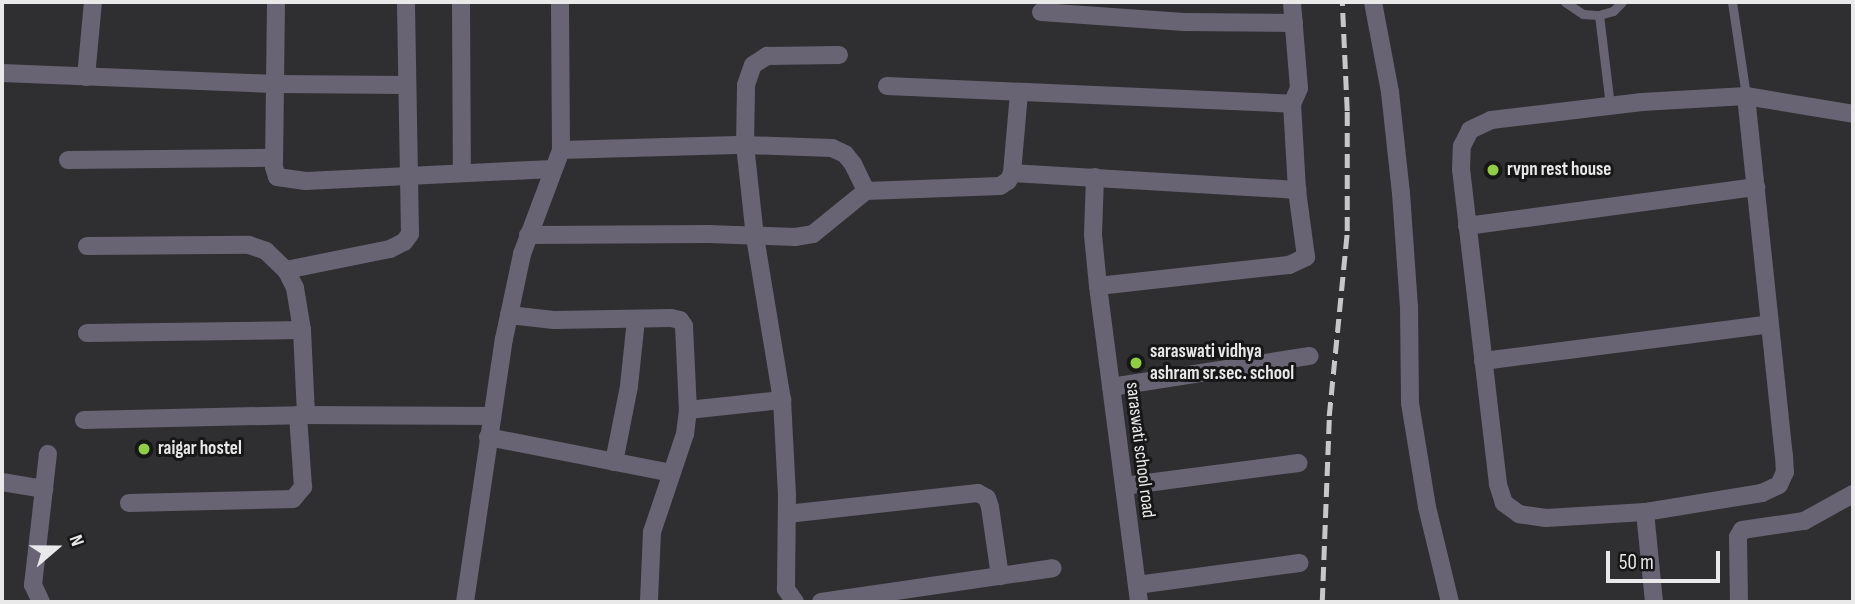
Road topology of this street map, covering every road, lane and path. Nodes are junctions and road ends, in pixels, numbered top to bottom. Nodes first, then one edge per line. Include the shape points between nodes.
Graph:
1 (93, 2) edge
2 (276, 2) edge
3 (406, 2) edge
4 (461, 2) edge
5 (561, 2) edge
6 (1292, 2) edge
7 (1373, 2) edge
8 (1565, 2) edge
9 (1622, 2) edge
10 (1732, 2) edge
11 (1041, 12) dead end
12 (1599, 15) junction
13 (1294, 23) junction
14 (839, 55) dead end
15 (2, 73) edge
16 (86, 77) junction
17 (275, 83) junction
18 (406, 85) junction
19 (887, 86) dead end
20 (1019, 93) junction
21 (1746, 96) junction
22 (1292, 104) junction
23 (1610, 106) junction
24 (1853, 114) edge
25 (745, 145) junction
26 (561, 150) junction
27 (274, 158) junction
28 (68, 160) dead end
29 (553, 169) junction
30 (462, 172) junction
31 (1012, 173) junction
32 (408, 175) junction
33 (1095, 177) junction
34 (1756, 187) junction
35 (1297, 190) junction
36 (866, 191) junction
37 (1467, 226) junction
38 (528, 235) junction
39 (755, 237) junction
40 (87, 246) dead end
41 (286, 270) junction
42 (1098, 286) junction
43 (509, 315) junction
44 (636, 319) junction
45 (1770, 324) junction
46 (302, 330) junction
47 (87, 333) dead end
48 (1310, 356) dead end
49 (1483, 361) junction
50 (1111, 387) junction
51 (782, 400) junction
52 (688, 410) junction
53 (302, 415) junction
54 (492, 416) junction
55 (84, 420) dead end
56 (488, 437) junction
57 (48, 454) dead end
58 (614, 462) junction
59 (1298, 463) dead end
60 (672, 473) junction
61 (2, 482) edge
62 (1124, 486) junction
63 (44, 489) junction
64 (1853, 494) edge
65 (130, 503) dead end
66 (1645, 512) junction
67 (787, 514) junction
68 (1300, 564) dead end
69 (1053, 568) dead end
70 (1000, 576) junction
71 (1138, 594) edge
72 (41, 602) edge
73 (465, 602) edge
74 (649, 602) edge
75 (795, 602) edge
76 (821, 602) edge
77 (1450, 602) edge
78 (1654, 602) edge
79 (1739, 602) edge

1 - 16 street
2 - 17 street
3 - 18 street
4 - 30 street
5 - 26 street
6 - 13 street
7 - 77 street via 1390,92 1401,193 1410,403 1427,507
8 - 12 lane via 1583,14
9 - 12 lane
10 - 21 lane
11 - 13 street via 1184,22
12 - 23 lane
13 - 22 street via 1299,88
14 - 25 street via 767,56 753,65 746,85
15 - 16 street
16 - 17 street
17 - 18 street
17 - 27 street
18 - 32 street
19 - 20 street
20 - 22 street
20 - 31 street
21 - 23 street
21 - 24 street
21 - 34 street
22 - 35 street
23 - 37 street via 1491,120 1470,130 1462,145 1461,170
25 - 26 street
25 - 36 street via 832,148 853,164
25 - 39 street
26 - 29 street
27 - 28 street
27 - 32 street via 277,177 285,180
29 - 30 street
29 - 38 street
30 - 32 street
31 - 33 street
31 - 36 street via 1009,181 986,188
32 - 41 street via 410,234 404,243
33 - 35 street
33 - 42 street, saraswati school road via 1093,235
34 - 37 street
34 - 45 street
35 - 42 street via 1307,247 1300,262
36 - 39 street via 813,234
37 - 49 street
38 - 39 street
38 - 43 street
39 - 51 street
40 - 41 street via 249,245 266,251
41 - 46 street via 295,288
42 - 50 street, saraswati school road
43 - 44 street via 554,320
43 - 54 street
44 - 52 street via 671,318 684,326
44 - 58 street
45 - 49 street
45 - 66 street via 1785,463 1779,485 1762,493
46 - 47 street
46 - 53 street
48 - 50 street
49 - 66 street via 1497,484 1504,503 1519,514 1546,518
50 - 62 street, saraswati school road
51 - 52 street
51 - 67 street
52 - 60 street
53 - 54 street
53 - 55 street
53 - 65 street via 303,487 293,499
54 - 56 street
56 - 58 street
56 - 73 street
57 - 63 street
58 - 60 street
59 - 62 street
60 - 74 street via 652,532
61 - 63 street
62 - 71 street, saraswati school road
63 - 72 street via 33,586
64 - 79 street via 1804,521 1742,530 1738,537
66 - 78 street
67 - 70 street via 978,493 990,507
67 - 75 street via 786,589
68 - 71 street
69 - 70 street
70 - 76 street

